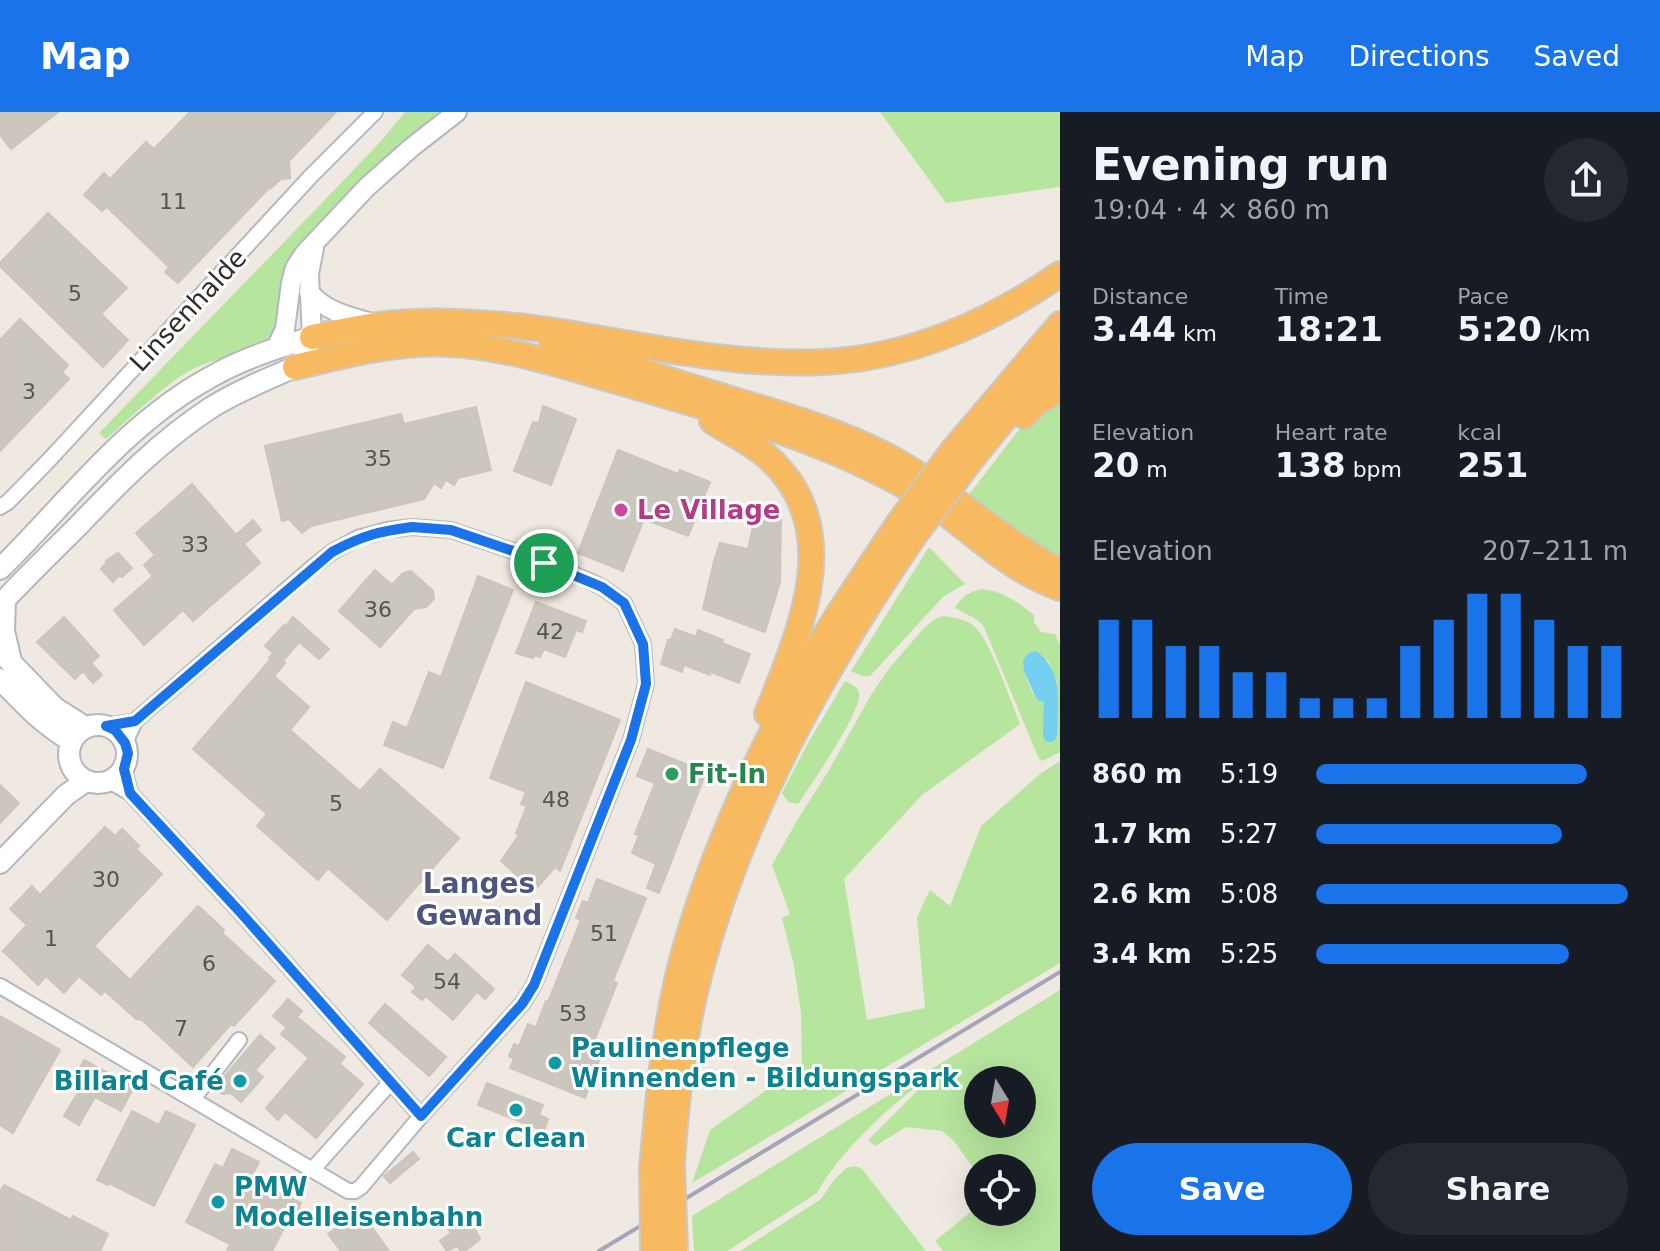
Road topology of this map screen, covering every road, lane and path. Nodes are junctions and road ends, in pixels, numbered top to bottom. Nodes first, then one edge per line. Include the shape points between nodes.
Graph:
1 (375, 112) edge
2 (457, 112) edge
3 (315, 244) junction
4 (1060, 274) edge
5 (309, 292) junction
6 (479, 324) junction
7 (1060, 324) edge
8 (379, 325) junction
9 (312, 337) junction
10 (276, 348) junction
11 (1060, 357) edge
12 (295, 367) junction
13 (1060, 389) edge
14 (689, 403) junction
15 (962, 454) junction
16 (0, 507) edge
17 (906, 530) junction
18 (3, 564) edge
19 (1060, 571) edge
20 (1060, 588) edge
21 (3, 603) edge
22 (4, 665) edge
23 (135, 721) junction
24 (83, 739) junction
25 (125, 743) junction
26 (757, 763) junction
27 (116, 775) junction
28 (86, 781) junction
29 (66, 795) junction
30 (0, 863) edge
31 (0, 986) edge
32 (239, 1040) dead end
33 (390, 1083) junction
34 (193, 1099) junction
35 (421, 1116) junction
36 (662, 1166) junction
37 (313, 1169) junction
38 (653, 1251) edge
39 (675, 1251) edge

1 - 16 street, Linsenhalde
2 - 3 street via 367,187
3 - 5 street
3 - 10 street via 295,268 285,329
4 - 6 highway via 1006,308 932,341 826,362 688,354
5 - 8 street via 339,314
5 - 9 street
6 - 8 highway
6 - 19 highway via 853,440 922,476
7 - 15 highway
8 - 9 highway
9 - 10 main road
9 - 12 street
10 - 18 main road via 209,378 153,416
11 - 15 highway
12 - 14 highway via 390,346 451,344 518,354
12 - 21 main road via 213,406 149,455
13 - 15 highway via 1036,403 997,444
14 - 20 highway via 867,466 912,490 1014,567
14 - 26 highway via 775,463 798,497 809,531 806,605 764,722
15 - 17 highway, bridge
17 - 26 highway via 820,645
17 - 36 highway via 807,710 729,882 700,972
21 - 22 main road
22 - 24 main road
23 - 24 street
23 - 25 street
23 - 35 street via 332,552 387,530 451,530 585,579 624,603 643,644 646,684 631,740 567,905 522,1004
24 - 25 main road via 115,730
24 - 28 main road via 74,771
24 - 29 main road
25 - 27 main road via 128,753
26 - 36 highway via 709,875 680,966 662,1063
27 - 28 main road via 101,784
27 - 33 street
28 - 29 main road
29 - 30 main road
31 - 34 street
32 - 34 street
33 - 35 street
33 - 37 street
34 - 37 street
35 - 37 street via 355,1191
36 - 38 highway, bridge
36 - 39 highway, bridge

